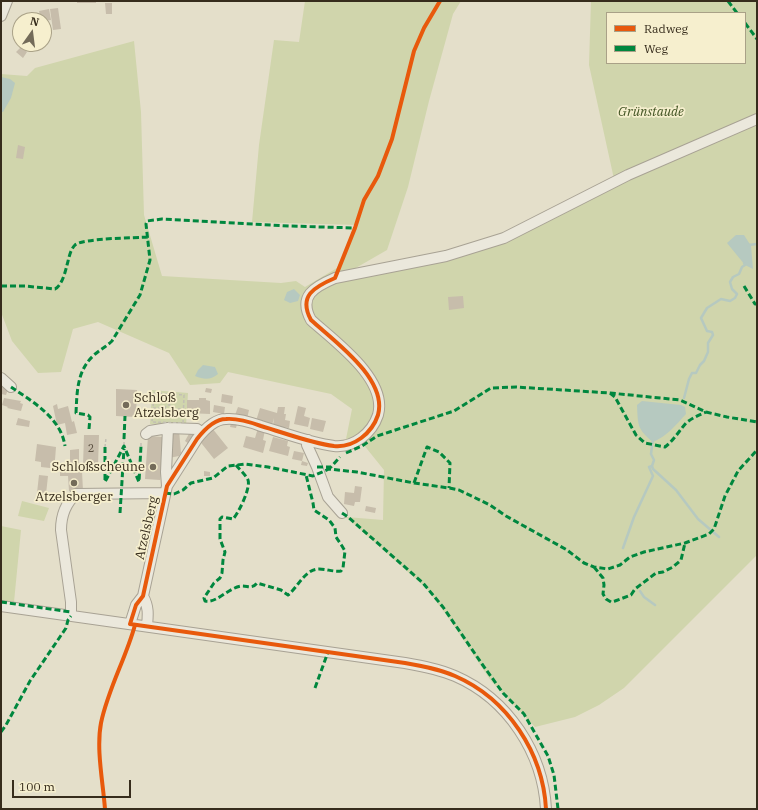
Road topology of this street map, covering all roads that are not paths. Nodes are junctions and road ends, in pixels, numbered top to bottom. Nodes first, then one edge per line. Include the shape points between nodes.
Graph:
1 (7, 1) edge
2 (1, 16) edge
3 (757, 119) edge
4 (1, 378) edge
5 (12, 387) dead end
6 (168, 428) junction
7 (202, 433) junction
8 (146, 434) dead end
9 (308, 440) junction
10 (166, 490) junction
11 (342, 513) dead end
12 (142, 596) junction
13 (1, 606) edge
14 (71, 616) junction
15 (130, 624) junction
16 (147, 626) junction
17 (546, 809) edge

1 - 2 street
3 - 9 street, Atzelsberg via 628,175 504,238 446,256 335,278 320,285 309,294 306,311 311,320 363,368 375,386 379,404 374,423 366,434 351,444 336,446
4 - 5 street
6 - 7 street via 197,429
6 - 8 street
6 - 10 street
7 - 9 street, Atzelsberg via 216,421 237,419
7 - 10 street, Atzelsberg
9 - 11 street via 307,445 328,497
10 - 12 street, Atzelsberg
10 - 14 street via 76,494 70,500 61,523
12 - 15 street, Atzelsberg
12 - 16 street, Atzelsberg via 148,609
13 - 14 street
14 - 15 street
15 - 16 street
16 - 17 street via 405,663 437,669 456,676 477,688 504,710 518,728 540,772

